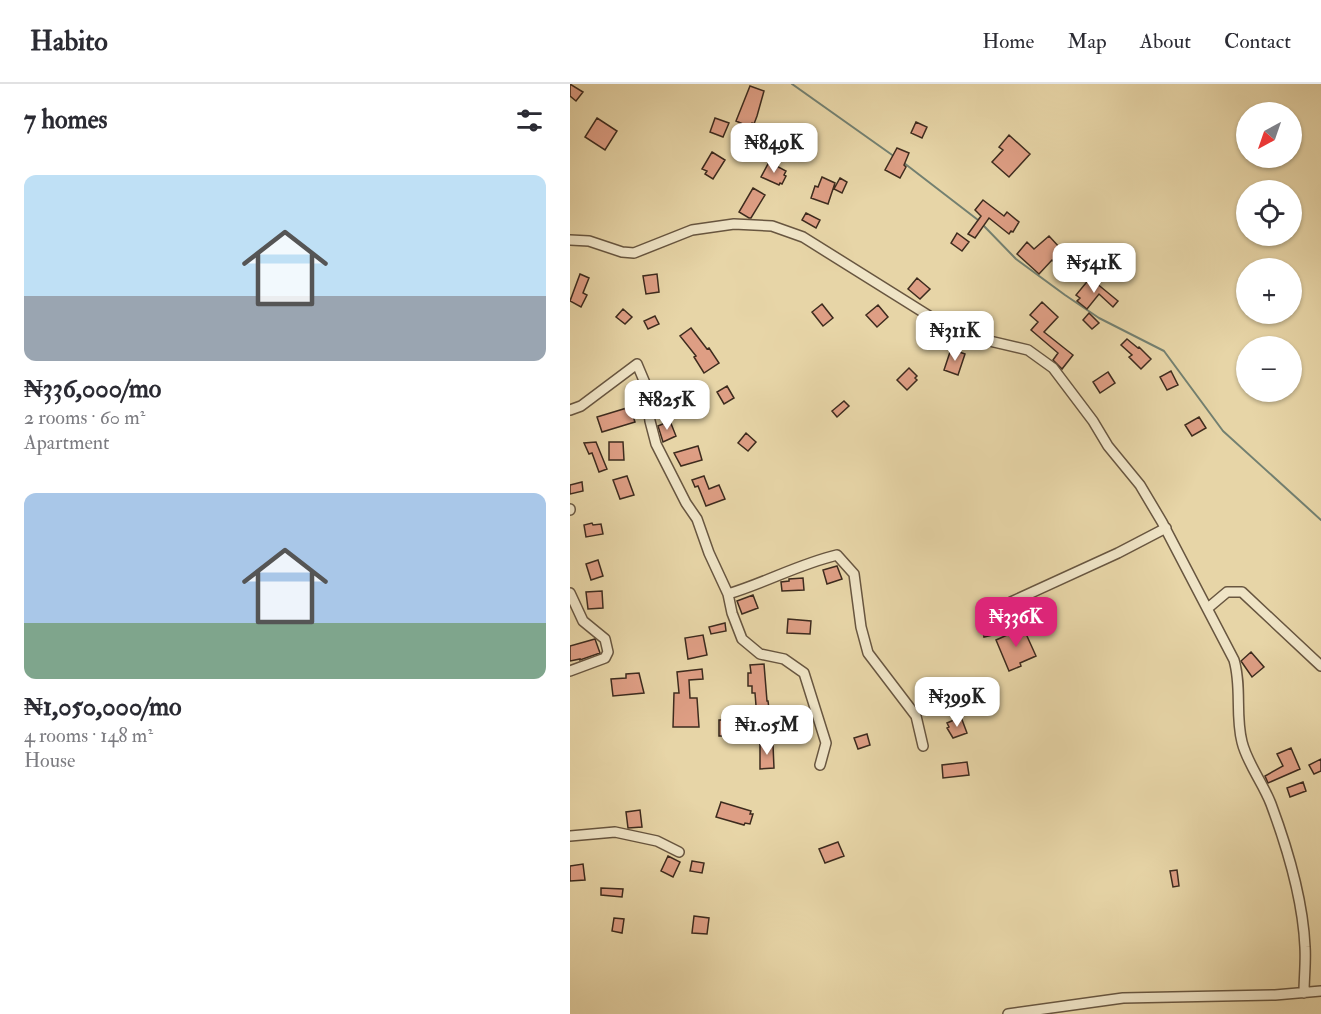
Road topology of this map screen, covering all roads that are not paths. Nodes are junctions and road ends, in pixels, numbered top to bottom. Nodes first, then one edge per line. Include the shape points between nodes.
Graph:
1 (570, 240) edge
2 (570, 410) edge
3 (1166, 528) junction
4 (570, 592) edge
5 (728, 594) junction
6 (1208, 608) junction
7 (998, 624) dead end
8 (1321, 666) edge
9 (570, 671) edge
10 (923, 746) dead end
11 (820, 765) dead end
12 (570, 836) edge
13 (679, 852) dead end
14 (1321, 991) edge
15 (1304, 993) junction
16 (1008, 1014) edge

1 - 3 street via 634,253 692,230 734,224 772,226 803,237 942,324 964,335 1028,350 1053,368 1140,484
2 - 5 street via 637,364 645,383 656,444 697,519
3 - 6 street
3 - 7 street via 1011,602
4 - 9 street via 583,621 605,639 608,652 605,658
5 - 10 street via 837,555 854,574 868,653 915,716
5 - 11 street via 742,639 760,654 784,659 804,673 826,743
6 - 8 street via 1227,592 1242,592
6 - 15 street via 1239,676 1238,705 1245,754 1271,803 1295,879 1305,946
12 - 13 street via 615,832 657,841
14 - 15 street
15 - 16 street via 1123,998

